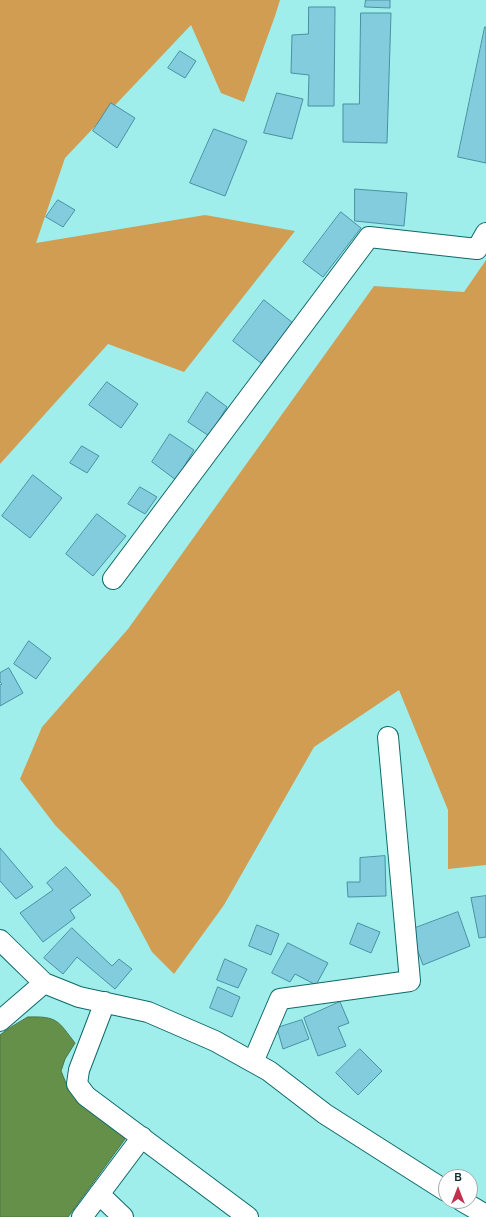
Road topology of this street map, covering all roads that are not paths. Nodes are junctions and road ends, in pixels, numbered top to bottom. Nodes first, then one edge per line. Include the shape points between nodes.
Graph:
1 (486, 233) edge
2 (113, 579) dead end
3 (388, 736) dead end
4 (0, 940) edge
5 (44, 983) junction
6 (105, 1002) junction
7 (0, 1021) edge
8 (253, 1062) junction
9 (142, 1138) junction
10 (438, 1186) edge
11 (99, 1194) junction
12 (476, 1209) edge
13 (486, 1215) edge
14 (82, 1217) edge
15 (123, 1217) edge
16 (248, 1217) edge

1 - 2 street via 477,250 369,237
3 - 8 street via 410,981 280,999
4 - 5 street
5 - 6 street via 79,997
5 - 7 street
6 - 8 street via 148,1012 215,1041
6 - 9 street via 79,1070 77,1084 86,1096
8 - 10 street via 269,1071 325,1114
9 - 11 street
9 - 16 street
11 - 14 street
11 - 15 street
12 - 13 street

